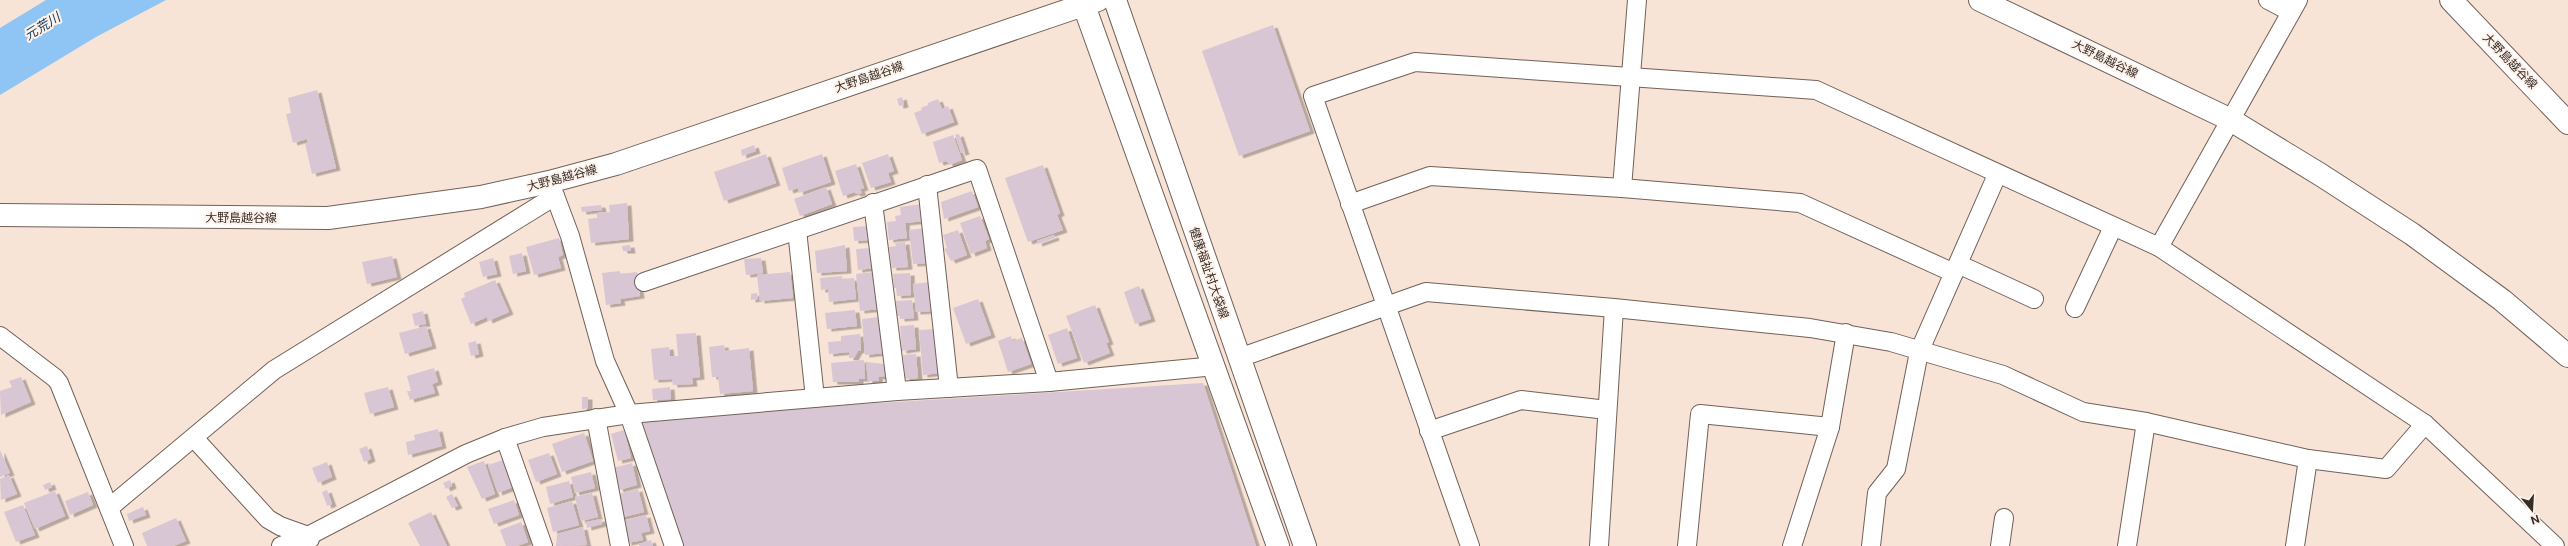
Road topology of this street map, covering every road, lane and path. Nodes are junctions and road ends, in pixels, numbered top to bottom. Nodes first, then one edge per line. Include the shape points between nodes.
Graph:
1 (1115, 0) edge
2 (1637, 0) edge
3 (1980, 0) edge
4 (2268, 0) edge
5 (2451, 0) edge
6 (1088, 2) edge
7 (2295, 6) edge
8 (1631, 76) junction
9 (2229, 119) junction
10 (2568, 122) edge
11 (1997, 175) junction
12 (927, 185) junction
13 (1622, 188) junction
14 (552, 189) junction
15 (873, 203) junction
16 (1350, 204) junction
17 (0, 215) edge
18 (2113, 227) junction
19 (797, 230) junction
20 (2159, 247) junction
21 (1956, 268) junction
22 (644, 282) dead end
23 (2034, 299) dead end
24 (1386, 308) junction
25 (1614, 308) junction
26 (2075, 308) dead end
27 (1846, 333) junction
28 (0, 336) edge
29 (1919, 352) junction
30 (2568, 356) edge
31 (1239, 358) junction
32 (1216, 366) junction
33 (1049, 382) junction
34 (949, 388) junction
35 (897, 391) junction
36 (815, 398) junction
37 (1607, 410) junction
38 (629, 414) junction
39 (596, 418) junction
40 (2146, 422) junction
41 (2425, 424) junction
42 (1830, 427) junction
43 (1429, 431) junction
44 (194, 438) junction
45 (506, 438) junction
46 (2308, 459) junction
47 (109, 508) junction
48 (2004, 518) dead end
49 (310, 541) edge
50 (124, 546) edge
51 (281, 546) edge
52 (543, 546) edge
53 (620, 546) edge
54 (674, 546) edge
55 (1278, 546) edge
56 (1305, 546) edge
57 (1470, 546) edge
58 (1599, 546) edge
59 (1687, 546) edge
60 (1792, 546) edge
61 (1870, 546) edge
62 (2000, 546) edge
63 (2127, 546) edge
64 (2295, 546) edge
65 (2555, 546) edge

1 - 31 street, 健康福祉村大袋線
2 - 8 street
3 - 9 street, 大野島越谷線
4 - 7 street
5 - 10 street, 大野島越谷線
6 - 14 street, 大野島越谷線 via 616,164
6 - 32 street, 健康福祉村大袋線
7 - 9 street
8 - 11 street via 1816,90
8 - 13 street
8 - 16 street via 1415,62 1313,96
9 - 20 street
9 - 30 street, 大野島越谷線 via 2412,234 2502,300
11 - 18 street
11 - 21 street
12 - 15 street
12 - 33 street via 977,169
12 - 34 street
13 - 16 street via 1430,176
13 - 21 street via 1800,202
14 - 17 street, 大野島越谷線 via 328,218
14 - 38 street via 570,236 605,361
14 - 44 street via 274,370
15 - 19 street
15 - 35 street
16 - 24 street
18 - 20 street
18 - 26 street
19 - 22 street
19 - 36 street
20 - 41 street
21 - 23 street
21 - 29 street
24 - 25 street via 1426,292
24 - 31 street
24 - 43 street
25 - 27 street
25 - 37 street
27 - 29 street via 1891,342
27 - 42 street
28 - 47 street via 59,383
29 - 40 street via 2003,375 2083,412
29 - 61 street via 1896,469 1877,493
31 - 56 street, 健康福祉村大袋線
32 - 33 street
32 - 55 street, 健康福祉村大袋線
33 - 34 street
34 - 35 street
35 - 36 street
36 - 38 street
37 - 43 street via 1522,400
37 - 58 street
38 - 39 street
38 - 54 street
39 - 45 street via 544,427
39 - 53 street
40 - 46 street
40 - 63 street
41 - 46 street via 2386,469
41 - 65 street
42 - 59 street via 1700,414
42 - 60 street
43 - 57 street
44 - 47 street
44 - 49 street via 268,518
45 - 49 street via 436,468
45 - 52 street
46 - 64 street
47 - 50 street
48 - 62 street
49 - 51 street

